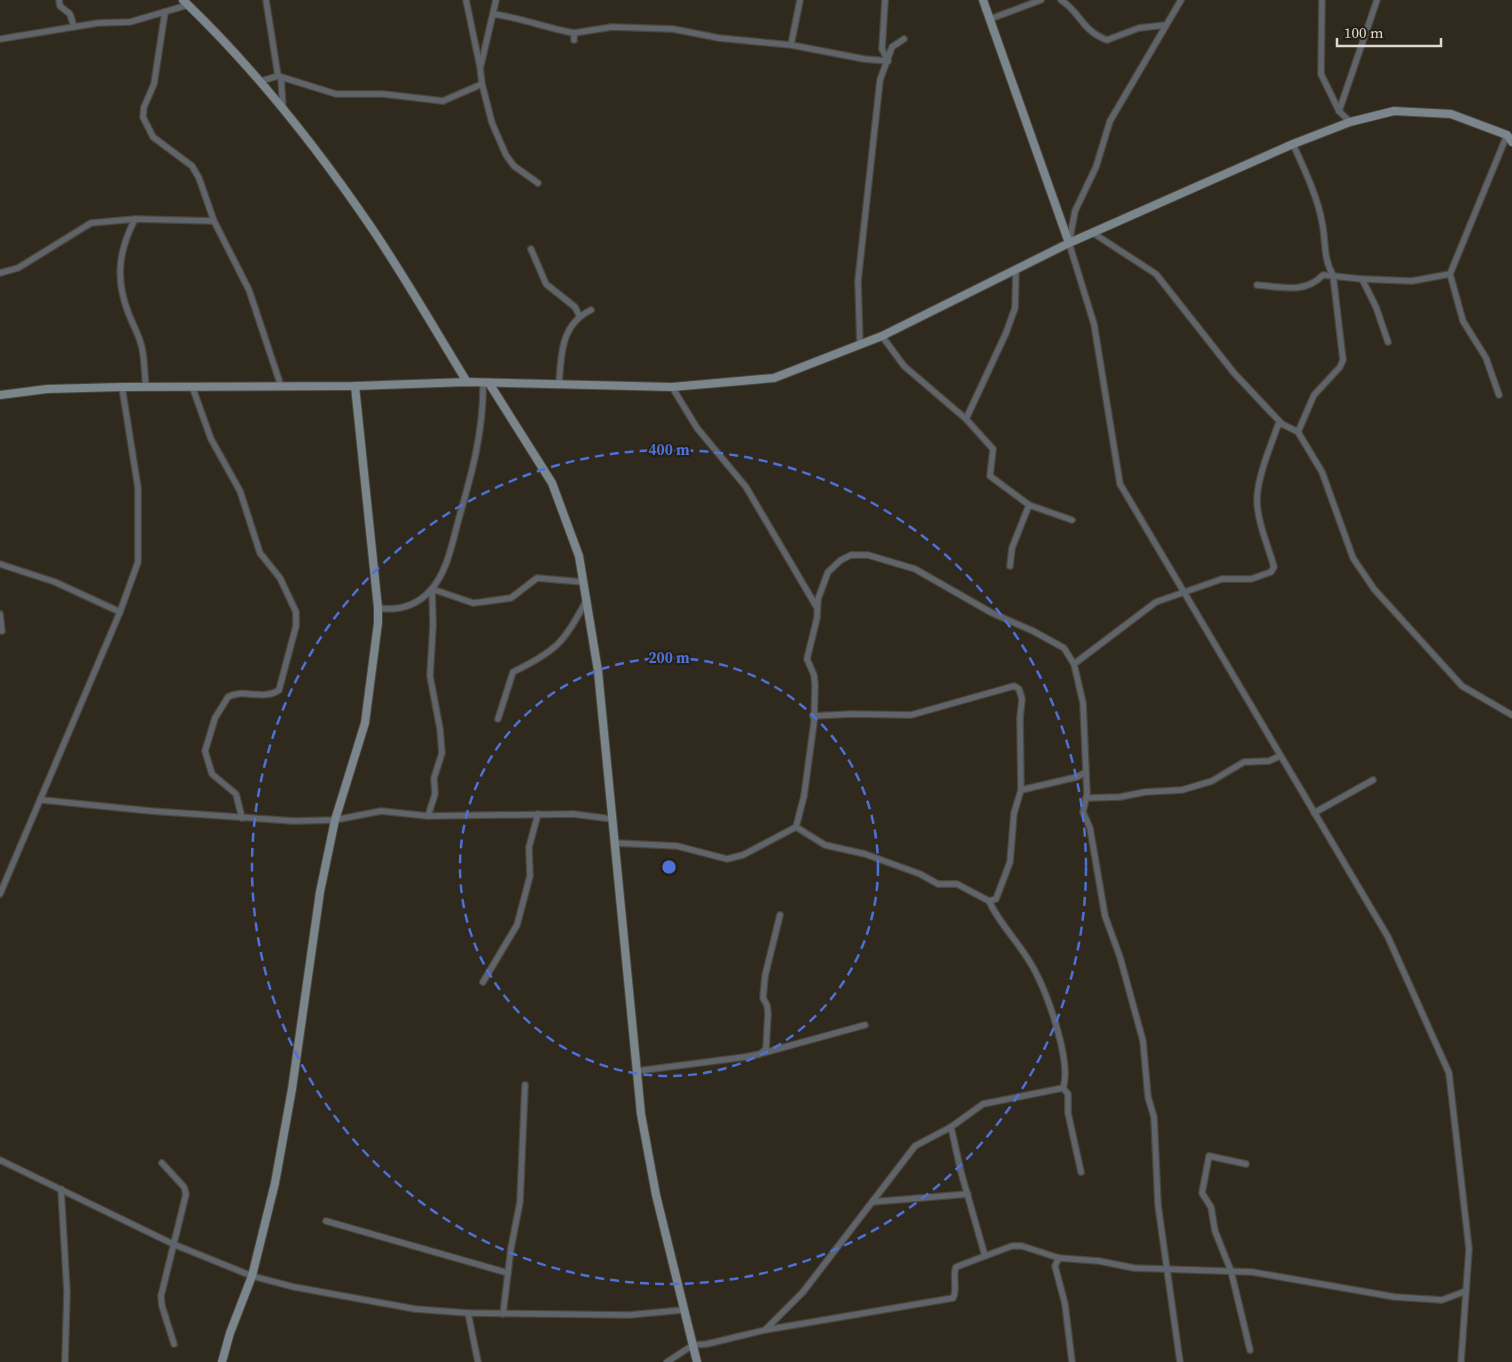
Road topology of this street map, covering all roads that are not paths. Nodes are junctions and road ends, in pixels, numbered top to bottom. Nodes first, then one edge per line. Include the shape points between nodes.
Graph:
1 (59, 0) edge
2 (266, 0) edge
3 (466, 0) edge
4 (496, 0) edge
5 (800, 0) edge
6 (885, 0) edge
7 (983, 0) edge
8 (1041, 0) edge
9 (1061, 0) edge
10 (1181, 0) edge
11 (1322, 0) edge
12 (1377, 0) edge
13 (186, 2) edge
14 (165, 12) junction
15 (493, 14) junction
16 (990, 19) junction
17 (1166, 25) junction
18 (74, 27) junction
19 (574, 33) junction
20 (0, 39) edge
21 (904, 39) dead end
22 (574, 40) dead end
23 (791, 45) junction
24 (888, 61) junction
25 (480, 67) junction
26 (279, 76) junction
27 (261, 81) junction
28 (482, 84) junction
29 (283, 109) junction
30 (1339, 111) junction
31 (1350, 122) junction
32 (1509, 139) edge
33 (1293, 144) junction
34 (538, 184) dead end
35 (135, 219) junction
36 (214, 221) junction
37 (1093, 233) junction
38 (1069, 243) junction
39 (531, 249) dead end
40 (1016, 269) junction
41 (0, 273) edge
42 (1450, 274) junction
43 (1333, 275) junction
44 (1362, 280) junction
45 (1257, 285) dead end
46 (591, 310) dead end
47 (579, 316) junction
48 (882, 336) junction
49 (1388, 342) dead end
50 (860, 345) junction
51 (467, 382) junction
52 (486, 383) junction
53 (559, 385) junction
54 (146, 386) junction
55 (192, 386) junction
56 (281, 386) junction
57 (355, 386) junction
58 (122, 387) junction
59 (672, 387) junction
60 (0, 395) edge
61 (1499, 395) dead end
62 (966, 419) junction
63 (1282, 424) junction
64 (1298, 432) junction
65 (1029, 505) junction
66 (1072, 520) dead end
67 (0, 564) edge
68 (1010, 566) dead end
69 (583, 582) junction
70 (432, 589) junction
71 (1184, 593) junction
72 (586, 601) junction
73 (816, 606) junction
74 (378, 608) junction
75 (120, 612) junction
76 (0, 614) edge
77 (2, 631) dead end
78 (1074, 664) junction
79 (1512, 715) edge
80 (813, 716) junction
81 (498, 719) dead end
82 (1280, 756) junction
83 (1086, 772) junction
84 (1372, 780) dead end
85 (1021, 790) junction
86 (1086, 798) junction
87 (42, 800) junction
88 (1314, 813) junction
89 (538, 814) junction
90 (428, 816) junction
91 (242, 818) junction
92 (612, 819) junction
93 (335, 820) junction
94 (796, 827) junction
95 (615, 843) junction
96 (0, 894) edge
97 (989, 901) junction
98 (780, 915) dead end
99 (483, 982) dead end
100 (865, 1026) dead end
101 (760, 1054) junction
102 (637, 1071) junction
103 (525, 1085) dead end
104 (1062, 1088) junction
105 (951, 1127) junction
106 (0, 1160) edge
107 (162, 1163) dead end
108 (1246, 1164) dead end
109 (1081, 1172) dead end
110 (61, 1188) junction
111 (968, 1194) junction
112 (872, 1202) junction
113 (326, 1221) dead end
114 (174, 1244) junction
115 (985, 1256) junction
116 (1059, 1258) junction
117 (1166, 1268) junction
118 (1231, 1271) junction
119 (508, 1273) junction
120 (252, 1276) junction
121 (1466, 1291) junction
122 (683, 1310) junction
123 (468, 1313) junction
124 (503, 1314) junction
125 (765, 1330) junction
126 (174, 1344) dead end
127 (693, 1345) junction
128 (1250, 1350) dead end
129 (65, 1362) edge
130 (222, 1362) edge
131 (478, 1362) edge
132 (667, 1362) edge
133 (697, 1362) edge
134 (1072, 1362) edge
135 (1180, 1362) edge
136 (1461, 1362) edge

1 - 18 street via 60,6 70,14
2 - 26 street
3 - 25 street
4 - 15 street
5 - 23 street
6 - 24 street via 882,49
7 - 16 street
8 - 16 street
9 - 17 street via 1093,35 1107,40 1139,28
10 - 17 street
11 - 30 street via 1321,74
12 - 30 street
13 - 14 street
13 - 27 street
14 - 18 street via 130,22
14 - 36 street via 154,84 143,117 153,137 192,166
15 - 19 street via 517,17
15 - 25 street
16 - 38 street
17 - 38 street via 1110,121 1096,167 1075,212
18 - 20 street
19 - 22 street
19 - 23 street via 612,28 673,29 719,38
21 - 24 street via 892,47
23 - 24 street
24 - 50 street via 880,80 863,222 858,281
25 - 28 street
26 - 27 street
26 - 28 street via 336,94 383,94 443,101
26 - 29 street
27 - 29 street
28 - 34 street via 492,123 506,155 514,166
29 - 51 street via 371,227
30 - 31 street
31 - 32 street via 1394,111 1450,114
31 - 33 street
32 - 42 street
33 - 37 street
33 - 43 street via 1315,195 1327,265
35 - 36 street
35 - 41 street via 91,223 18,268
35 - 54 street via 120,255 120,276 127,310 141,344
36 - 56 street via 249,290
37 - 38 street
37 - 63 street via 1156,274 1234,373
38 - 40 street
38 - 71 street via 1094,324 1120,484
39 - 47 street via 546,284 575,306
40 - 48 street
40 - 62 street via 1015,308
42 - 44 street via 1412,281
42 - 61 street via 1463,322 1486,358
43 - 44 street
43 - 45 street via 1324,275 1303,288
43 - 64 street via 1343,360 1340,368 1314,395
44 - 49 street
46 - 47 street
47 - 53 street via 565,338
48 - 50 street
48 - 62 street via 904,366
50 - 59 street via 774,378
51 - 52 street
51 - 57 street
52 - 53 street
52 - 69 street via 552,483 574,540
52 - 70 street via 477,454 446,568
53 - 59 street
54 - 55 street
54 - 58 street
55 - 56 street
55 - 91 street via 211,439 240,490 260,553 280,578 296,612 296,626 278,690 269,694 228,697 215,718 205,751 212,774 236,794
56 - 57 street
57 - 74 street
58 - 60 street via 46,389
58 - 75 street via 138,488 138,562
59 - 73 street via 697,428 746,486
62 - 65 street via 993,449 990,476
63 - 64 street
63 - 71 street via 1278,425 1257,499 1274,567 1271,572 1251,579 1222,579
64 - 79 street via 1322,472 1353,558 1374,589 1462,686
65 - 66 street
65 - 68 street via 1012,548
67 - 75 street via 55,582
69 - 70 street via 537,578 511,598 473,603
69 - 72 street
70 - 74 street via 402,609
70 - 90 street via 430,676 442,753
71 - 78 street via 1147,607
71 - 82 street
72 - 81 street via 569,633 548,655 513,672
72 - 92 street via 598,671
73 - 78 street via 828,572 834,566 851,555 868,555 915,569 992,613 1033,631 1064,648
73 - 80 street via 817,618 807,659 814,674
74 - 93 street via 365,722
75 - 87 street
76 - 77 street
78 - 83 street via 1083,703
80 - 85 street via 911,715 1014,686 1022,698
80 - 94 street via 804,796
82 - 86 street via 1269,761 1244,762 1212,780 1182,790 1145,792 1120,798
82 - 88 street
83 - 85 street
83 - 86 street
84 - 88 street
85 - 97 street via 1014,813 1010,862 996,899
86 - 117 street via 1084,812 1090,828 1101,900 1143,1042 1148,1097 1154,1117 1155,1168
87 - 91 street
87 - 96 street
88 - 121 street via 1388,937 1449,1073 1469,1249
89 - 90 street
89 - 92 street
89 - 99 street via 529,847 530,876 517,925
90 - 93 street via 381,811
91 - 93 street
92 - 95 street
93 - 120 street via 320,892 276,1183
94 - 95 street via 726,860 677,846
94 - 97 street via 825,845 866,854 938,884 957,884
95 - 102 street
97 - 104 street via 1035,971 1053,1014 1065,1064 1066,1079
98 - 101 street via 765,976 766,1049
100 - 101 street
101 - 102 street
102 - 122 street via 641,1114 656,1195
103 - 119 street via 520,1202
104 - 105 street via 983,1104
104 - 109 street via 1068,1094 1068,1113
105 - 111 street
105 - 112 street via 915,1146
106 - 110 street
107 - 114 street via 185,1191
108 - 118 street via 1209,1156 1202,1193 1211,1207 1214,1230
110 - 114 street
110 - 129 street via 67,1292
111 - 112 street
111 - 115 street
112 - 125 street via 803,1292
113 - 119 street
114 - 120 street
114 - 126 street via 162,1296
115 - 116 street via 1012,1246 1022,1246
115 - 125 street via 956,1267 953,1298
116 - 117 street via 1134,1268
116 - 134 street via 1055,1266 1066,1304
117 - 118 street
117 - 135 street
118 - 121 street via 1395,1297 1442,1300
118 - 128 street
119 - 124 street
120 - 123 street via 415,1309
120 - 130 street
121 - 136 street
122 - 124 street via 629,1315
122 - 127 street
123 - 124 street
123 - 131 street
125 - 127 street
127 - 132 street
127 - 133 street

